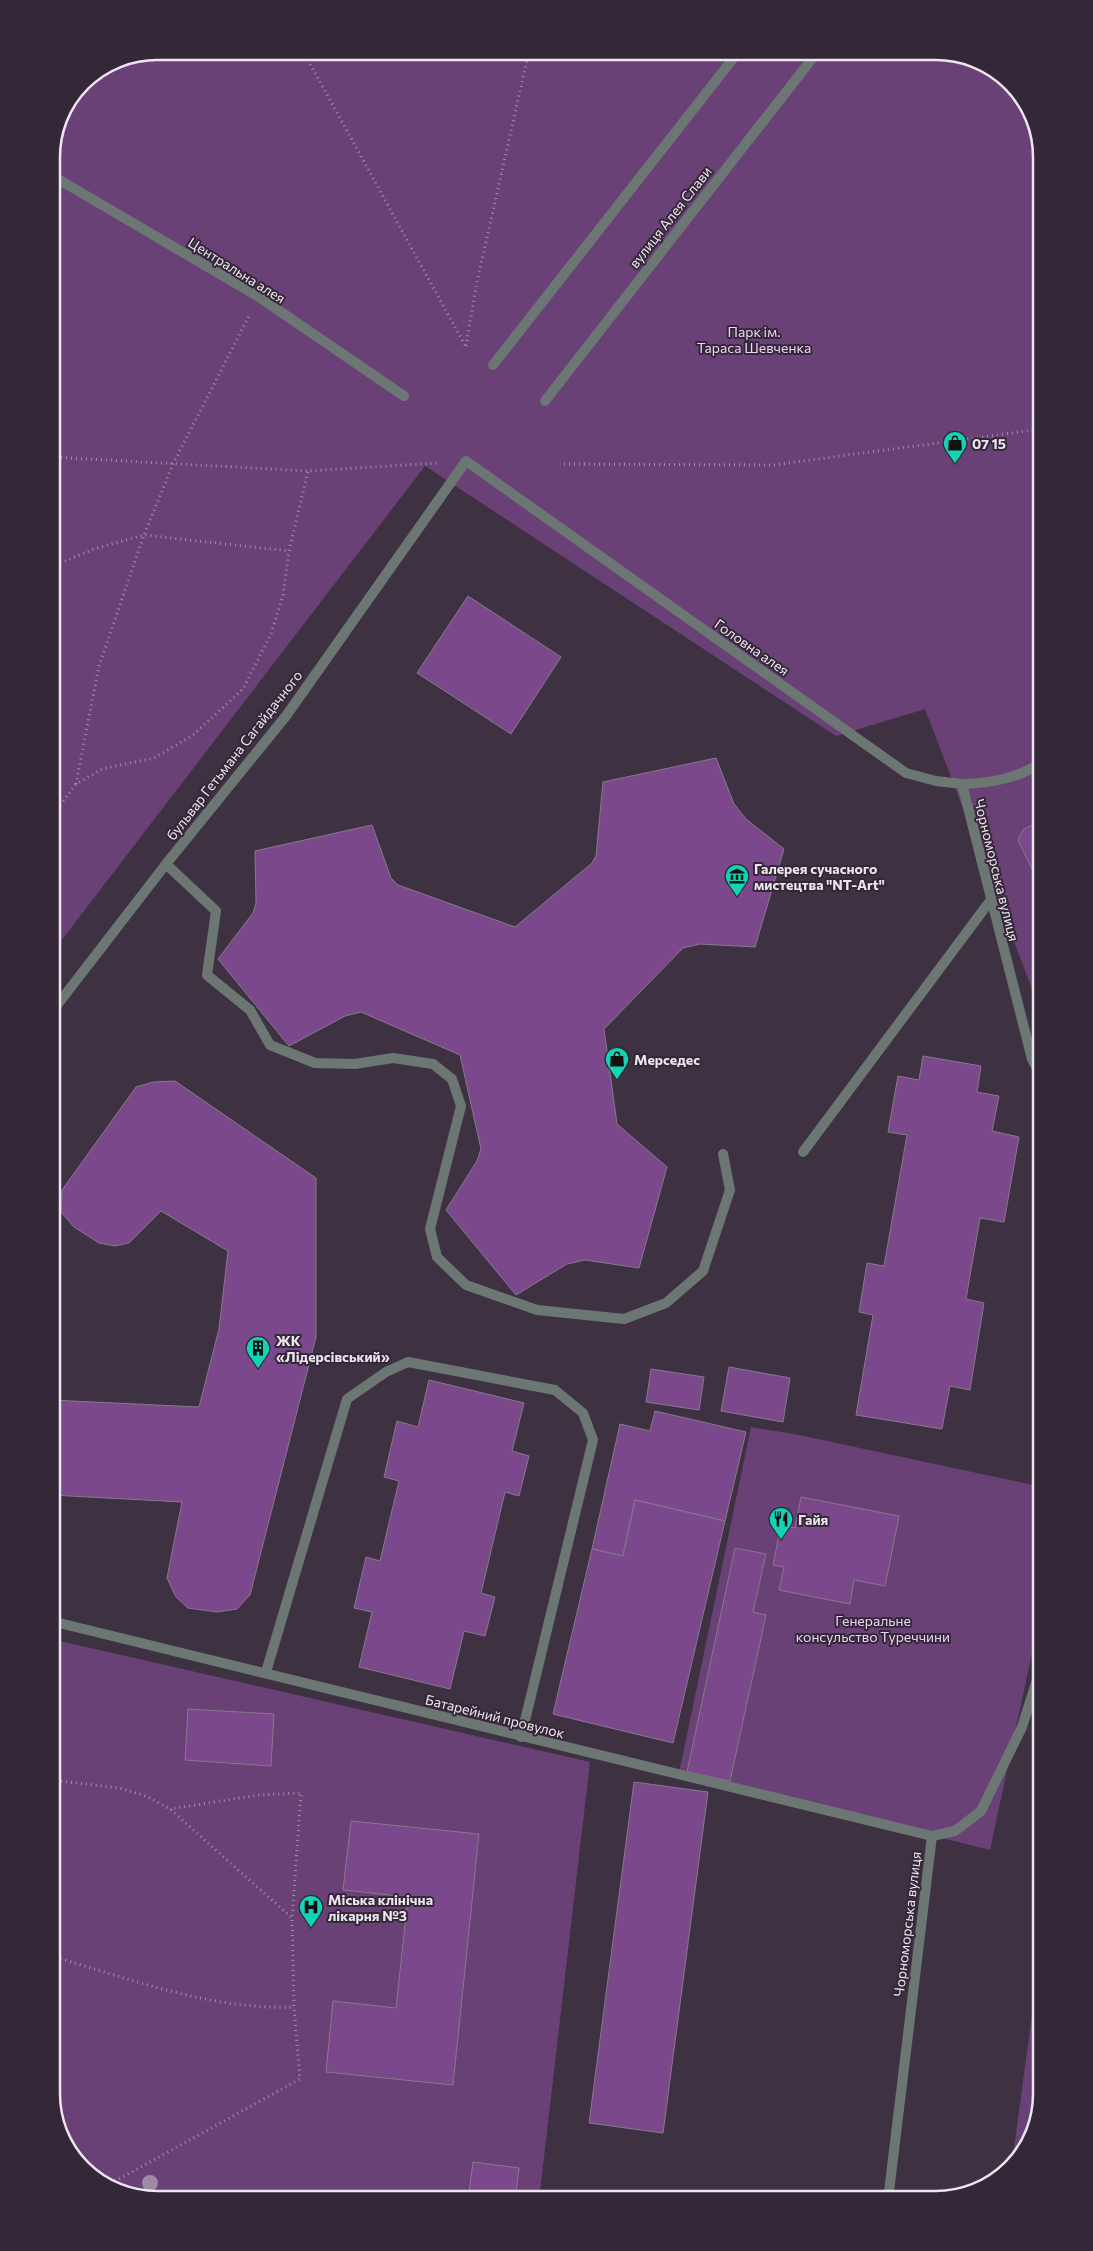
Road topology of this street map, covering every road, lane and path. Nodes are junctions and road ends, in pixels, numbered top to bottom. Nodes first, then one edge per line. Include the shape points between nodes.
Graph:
1 (308, 60) edge
2 (527, 60) edge
3 (732, 60) edge
4 (812, 60) edge
5 (60, 180) edge
6 (259, 298) junction
7 (493, 365) dead end
8 (404, 396) dead end
9 (545, 401) dead end
10 (1033, 430) edge
11 (60, 458) edge
12 (466, 461) junction
13 (173, 464) junction
14 (564, 464) dead end
15 (308, 471) junction
16 (144, 535) junction
17 (289, 551) junction
18 (60, 564) edge
19 (1033, 769) edge
20 (76, 784) junction
21 (962, 784) junction
22 (60, 805) edge
23 (166, 864) junction
24 (990, 901) junction
25 (60, 1001) edge
26 (1033, 1061) edge
27 (803, 1152) dead end
28 (722, 1154) dead end
29 (60, 1623) edge
30 (266, 1672) junction
31 (1033, 1693) edge
32 (520, 1737) junction
33 (60, 1781) edge
34 (170, 1809) junction
35 (932, 1836) junction
36 (292, 1919) junction
37 (60, 1959) edge
38 (294, 2007) junction
39 (114, 2181) edge
40 (889, 2191) edge

1 - 2 path via 466,347 477,282
3 - 7 street
4 - 9 street, вулиця Алея Слави
5 - 6 street, Центральна алея
6 - 8 street, Центральна алея
6 - 13 path
10 - 14 path via 773,465
11 - 13 path
12 - 15 path
12 - 21 street, Головна алея via 906,773
12 - 23 street, бульвар Гетьмана Сагайдачного via 286,716
13 - 15 path
13 - 16 path
15 - 17 path
16 - 17 path
16 - 18 path via 94,549
16 - 20 path via 98,666
17 - 20 path via 283,595 271,634 243,689 193,735 154,758 102,769
19 - 21 street, Головна алея via 993,783
20 - 22 path
21 - 24 street, Чорноморська вулиця
23 - 25 street, бульвар Гетьмана Сагайдачного
23 - 28 street via 216,911 207,975 250,1010 270,1044 316,1063 356,1064 393,1058 433,1064 452,1079 461,1106 430,1229 437,1257 466,1285 537,1310 624,1319 666,1303 703,1271 730,1190
24 - 26 street, Чорноморська вулиця
24 - 27 street
29 - 30 street, Батарейний провулок
30 - 32 street, Батарейний провулок
30 - 32 street via 347,1399 386,1372 408,1362 555,1390 582,1413 593,1440
31 - 35 street, Чорноморська вулиця via 1022,1728 981,1811 955,1831
32 - 35 street, Батарейний провулок
33 - 34 path via 119,1788 146,1796
34 - 36 path
34 - 36 path via 259,1795 300,1793
35 - 40 street, Чорноморська вулиця
36 - 38 path
37 - 38 path via 228,2004 260,2008
38 - 39 path via 300,2079

